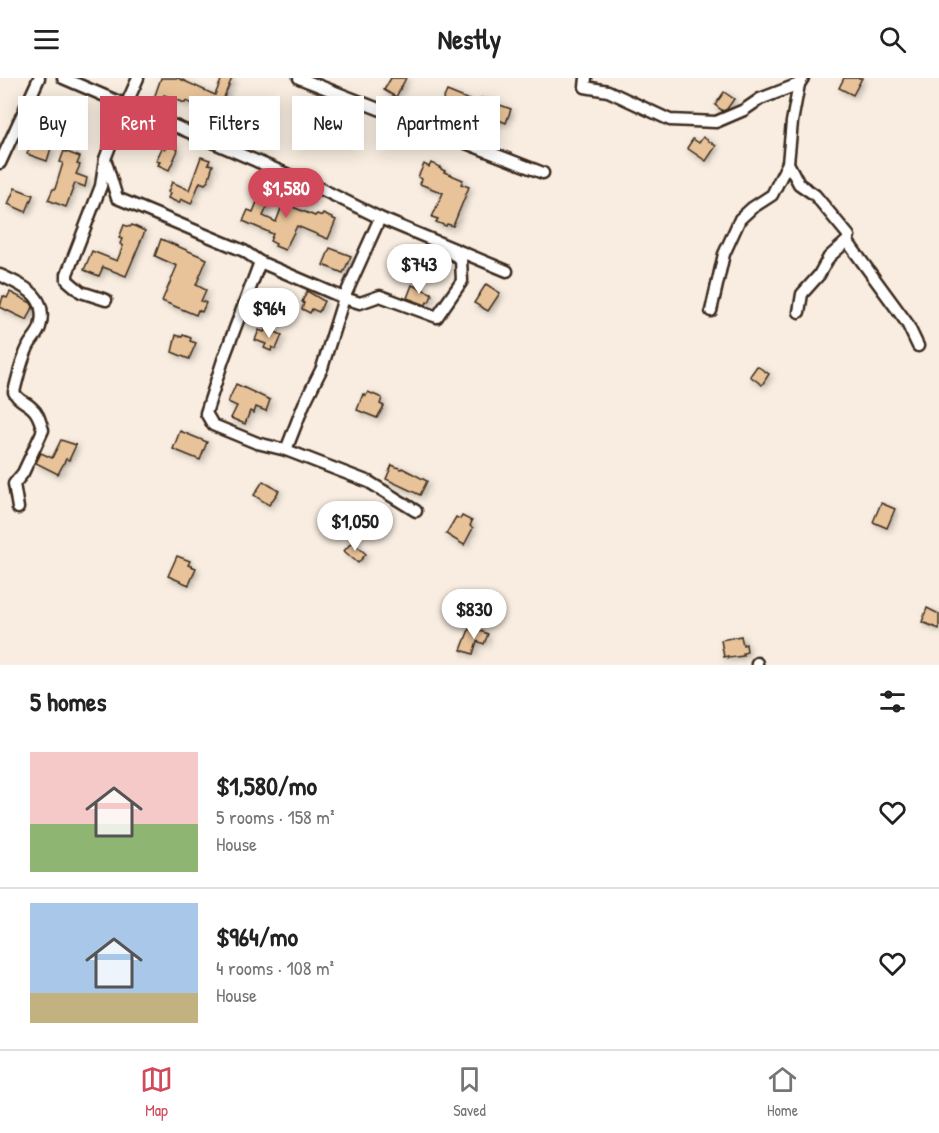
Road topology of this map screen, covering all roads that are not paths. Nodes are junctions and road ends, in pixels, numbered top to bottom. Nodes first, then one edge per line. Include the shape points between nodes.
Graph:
1 (39, 78) edge
2 (63, 78) edge
3 (138, 78) edge
4 (299, 78) edge
5 (586, 78) edge
6 (801, 81) edge
7 (105, 96) edge
8 (130, 96) edge
9 (177, 127) edge
10 (4, 141) edge
11 (108, 150) edge
12 (105, 159) junction
13 (0, 163) edge
14 (788, 163) junction
15 (543, 172) dead end
16 (380, 218) junction
17 (420, 235) junction
18 (847, 241) junction
19 (260, 262) junction
20 (507, 271) dead end
21 (0, 275) edge
22 (344, 298) junction
23 (106, 300) dead end
24 (711, 311) dead end
25 (799, 312) dead end
26 (918, 346) dead end
27 (286, 450) junction
28 (18, 508) dead end
29 (416, 511) dead end

1 - 10 street
2 - 7 street
3 - 8 street
4 - 15 street
5 - 6 street via 585,87 608,91 670,120 716,123
6 - 14 street
9 - 16 street
10 - 13 street
11 - 12 street
12 - 19 street via 117,198 244,251
12 - 23 street via 101,186 67,280 81,292
14 - 18 street via 799,184 815,195 849,236
14 - 24 street via 772,195 740,219 724,254
16 - 17 street
16 - 22 street
17 - 20 street
17 - 22 street via 461,259 462,281 437,317 380,296 360,303
18 - 25 street via 829,257 802,294
18 - 26 street via 907,323
19 - 22 street
19 - 27 street via 206,413 213,425
21 - 28 street via 28,287 41,313 40,328 28,346 14,392 17,399 38,414 43,430 14,484
22 - 27 street via 322,368
27 - 29 street via 369,482

